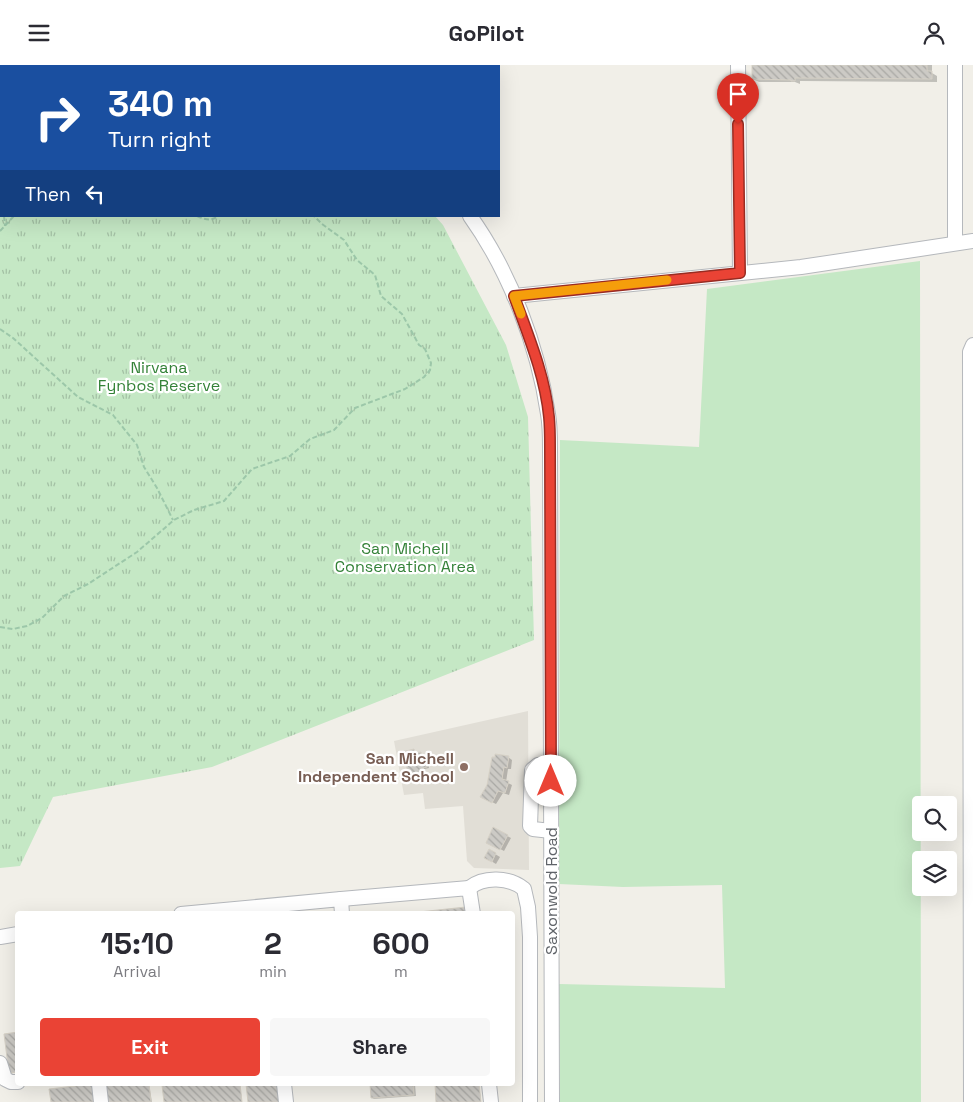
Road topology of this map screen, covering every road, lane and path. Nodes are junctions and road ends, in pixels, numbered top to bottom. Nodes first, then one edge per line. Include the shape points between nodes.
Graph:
1 (738, 65) edge
2 (955, 65) edge
3 (4, 217) edge
4 (13, 217) edge
5 (200, 217) edge
6 (217, 217) edge
7 (315, 217) edge
8 (471, 217) edge
9 (4, 226) junction
10 (0, 231) edge
11 (973, 241) edge
12 (955, 243) junction
13 (740, 273) junction
14 (514, 296) junction
15 (0, 329) edge
16 (973, 345) edge
17 (174, 521) junction
18 (0, 627) edge
19 (551, 764) junction
20 (551, 831) junction
21 (468, 888) junction
22 (341, 899) junction
23 (280, 909) edge
24 (240, 911) edge
25 (342, 911) edge
26 (473, 911) edge
27 (15, 934) edge
28 (0, 937) edge
29 (0, 1063) edge
30 (15, 1082) edge
31 (99, 1086) edge
32 (284, 1086) edge
33 (489, 1086) edge
34 (101, 1102) edge
35 (286, 1102) edge
36 (491, 1102) edge
37 (530, 1102) edge
38 (552, 1102) edge
39 (971, 1102) edge

1 - 13 street
2 - 12 street
3 - 9 path
4 - 9 path
5 - 6 path via 207,220
7 - 17 path via 344,240 357,260 375,275 381,296 402,314 419,345 425,349 431,363 430,370 405,389 355,408 334,430 310,439 290,456 252,469 224,501 194,510
8 - 14 street, Saxonwold Road
9 - 10 path
11 - 12 street
12 - 13 street
13 - 14 street
14 - 19 street, Saxonwold Road via 531,342 549,415
15 - 17 path via 78,397 113,415 137,445 144,467
16 - 39 street via 970,351
17 - 18 path via 137,552 64,596 42,619 12,629
19 - 20 street, Saxonwold Road
19 - 20 street via 538,765 532,770 530,826
20 - 38 street, Saxonwold Road
21 - 22 street
21 - 26 street
21 - 37 street via 478,881 500,880 524,889 530,937
22 - 23 street
22 - 25 street
23 - 24 street
27 - 28 street
29 - 30 street via 5,1079
31 - 34 street
32 - 35 street
33 - 36 street

